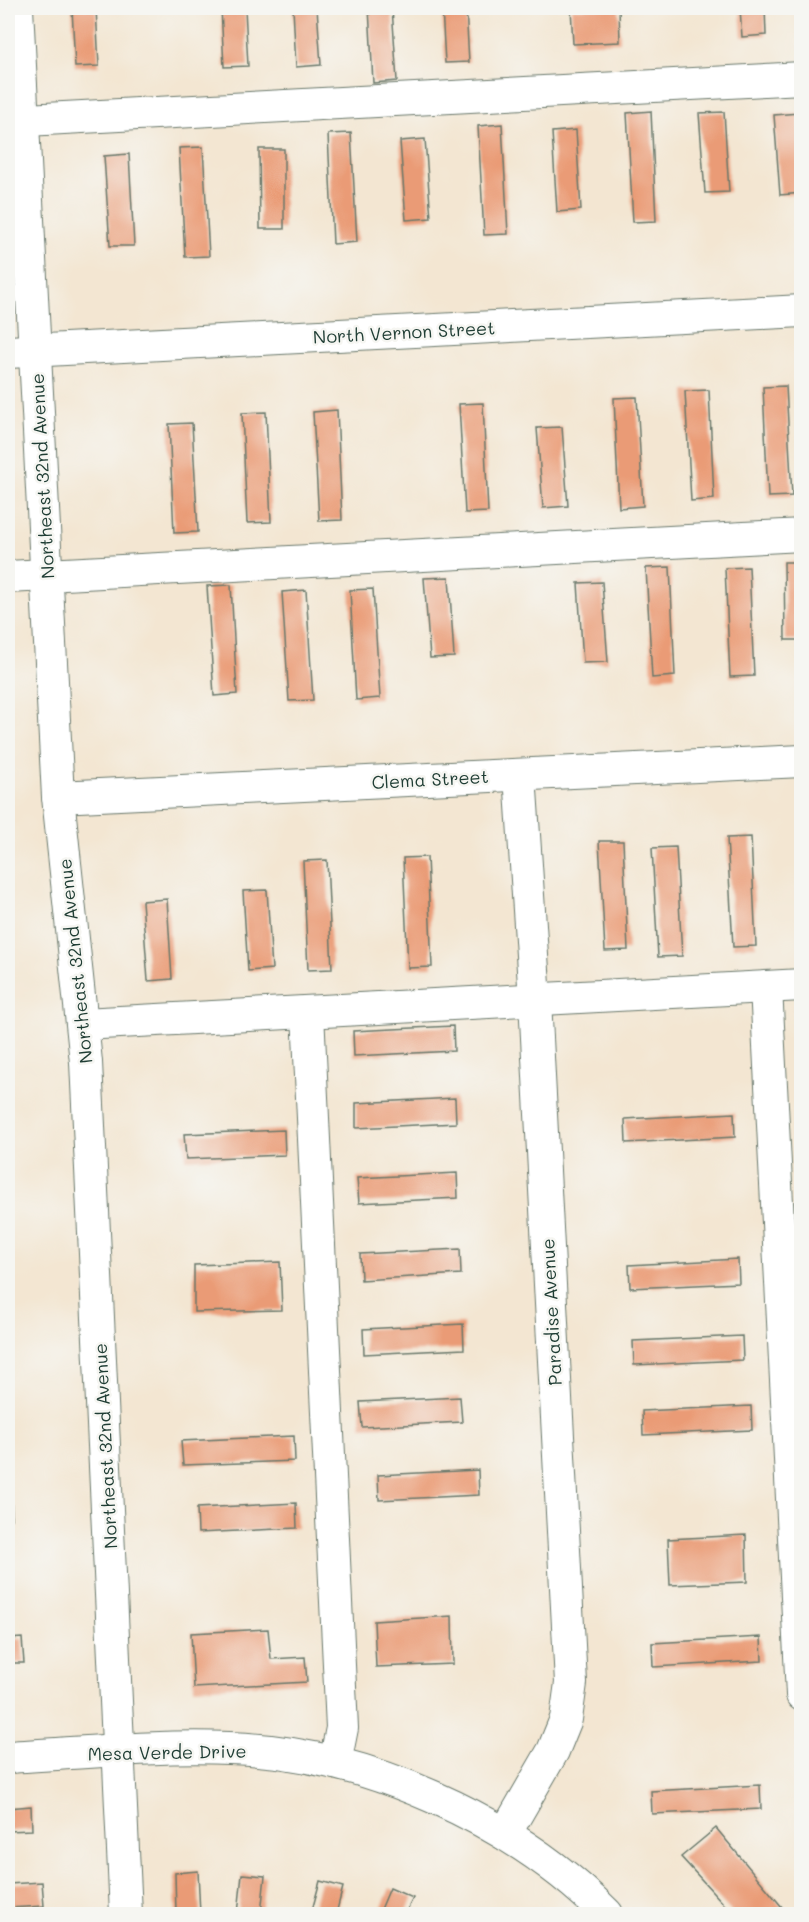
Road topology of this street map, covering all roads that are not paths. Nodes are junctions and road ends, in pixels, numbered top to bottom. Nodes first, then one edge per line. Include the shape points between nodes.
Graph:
1 (17, 8) edge
2 (801, 78) edge
3 (15, 121) edge
4 (801, 311) edge
5 (21, 351) edge
6 (801, 535) edge
7 (47, 575) junction
8 (8, 577) edge
9 (801, 761) edge
10 (520, 775) junction
11 (58, 797) junction
12 (801, 985) edge
13 (766, 987) junction
14 (535, 1000) junction
15 (308, 1013) junction
16 (83, 1024) junction
17 (801, 1695) edge
18 (119, 1750) junction
19 (8, 1757) edge
20 (335, 1763) junction
21 (506, 1834) junction
22 (126, 1914) edge
23 (607, 1914) edge

1 - 3 street, Northeast 32nd Avenue
2 - 3 street
3 - 5 street, Northeast 32nd Avenue
4 - 5 street, North Vernon Street
5 - 7 street, Northeast 32nd Avenue
6 - 7 street
7 - 8 street
7 - 11 street, Northeast 32nd Avenue
9 - 10 street, Clema Street
10 - 11 street, Clema Street
10 - 14 street, Paradise Avenue
11 - 16 street, Northeast 32nd Avenue
12 - 13 street
13 - 14 street
13 - 17 street
14 - 15 street
14 - 21 street, Paradise Avenue via 571,1683 566,1719 553,1751
15 - 16 street
15 - 20 street via 342,1728
16 - 18 street, Northeast 32nd Avenue
18 - 19 street, Mesa Verde Drive
18 - 20 street, Mesa Verde Drive via 231,1748
18 - 22 street, Northeast 32nd Avenue
20 - 21 street, Mesa Verde Drive via 452,1806
21 - 23 street, Mesa Verde Drive via 560,1872

